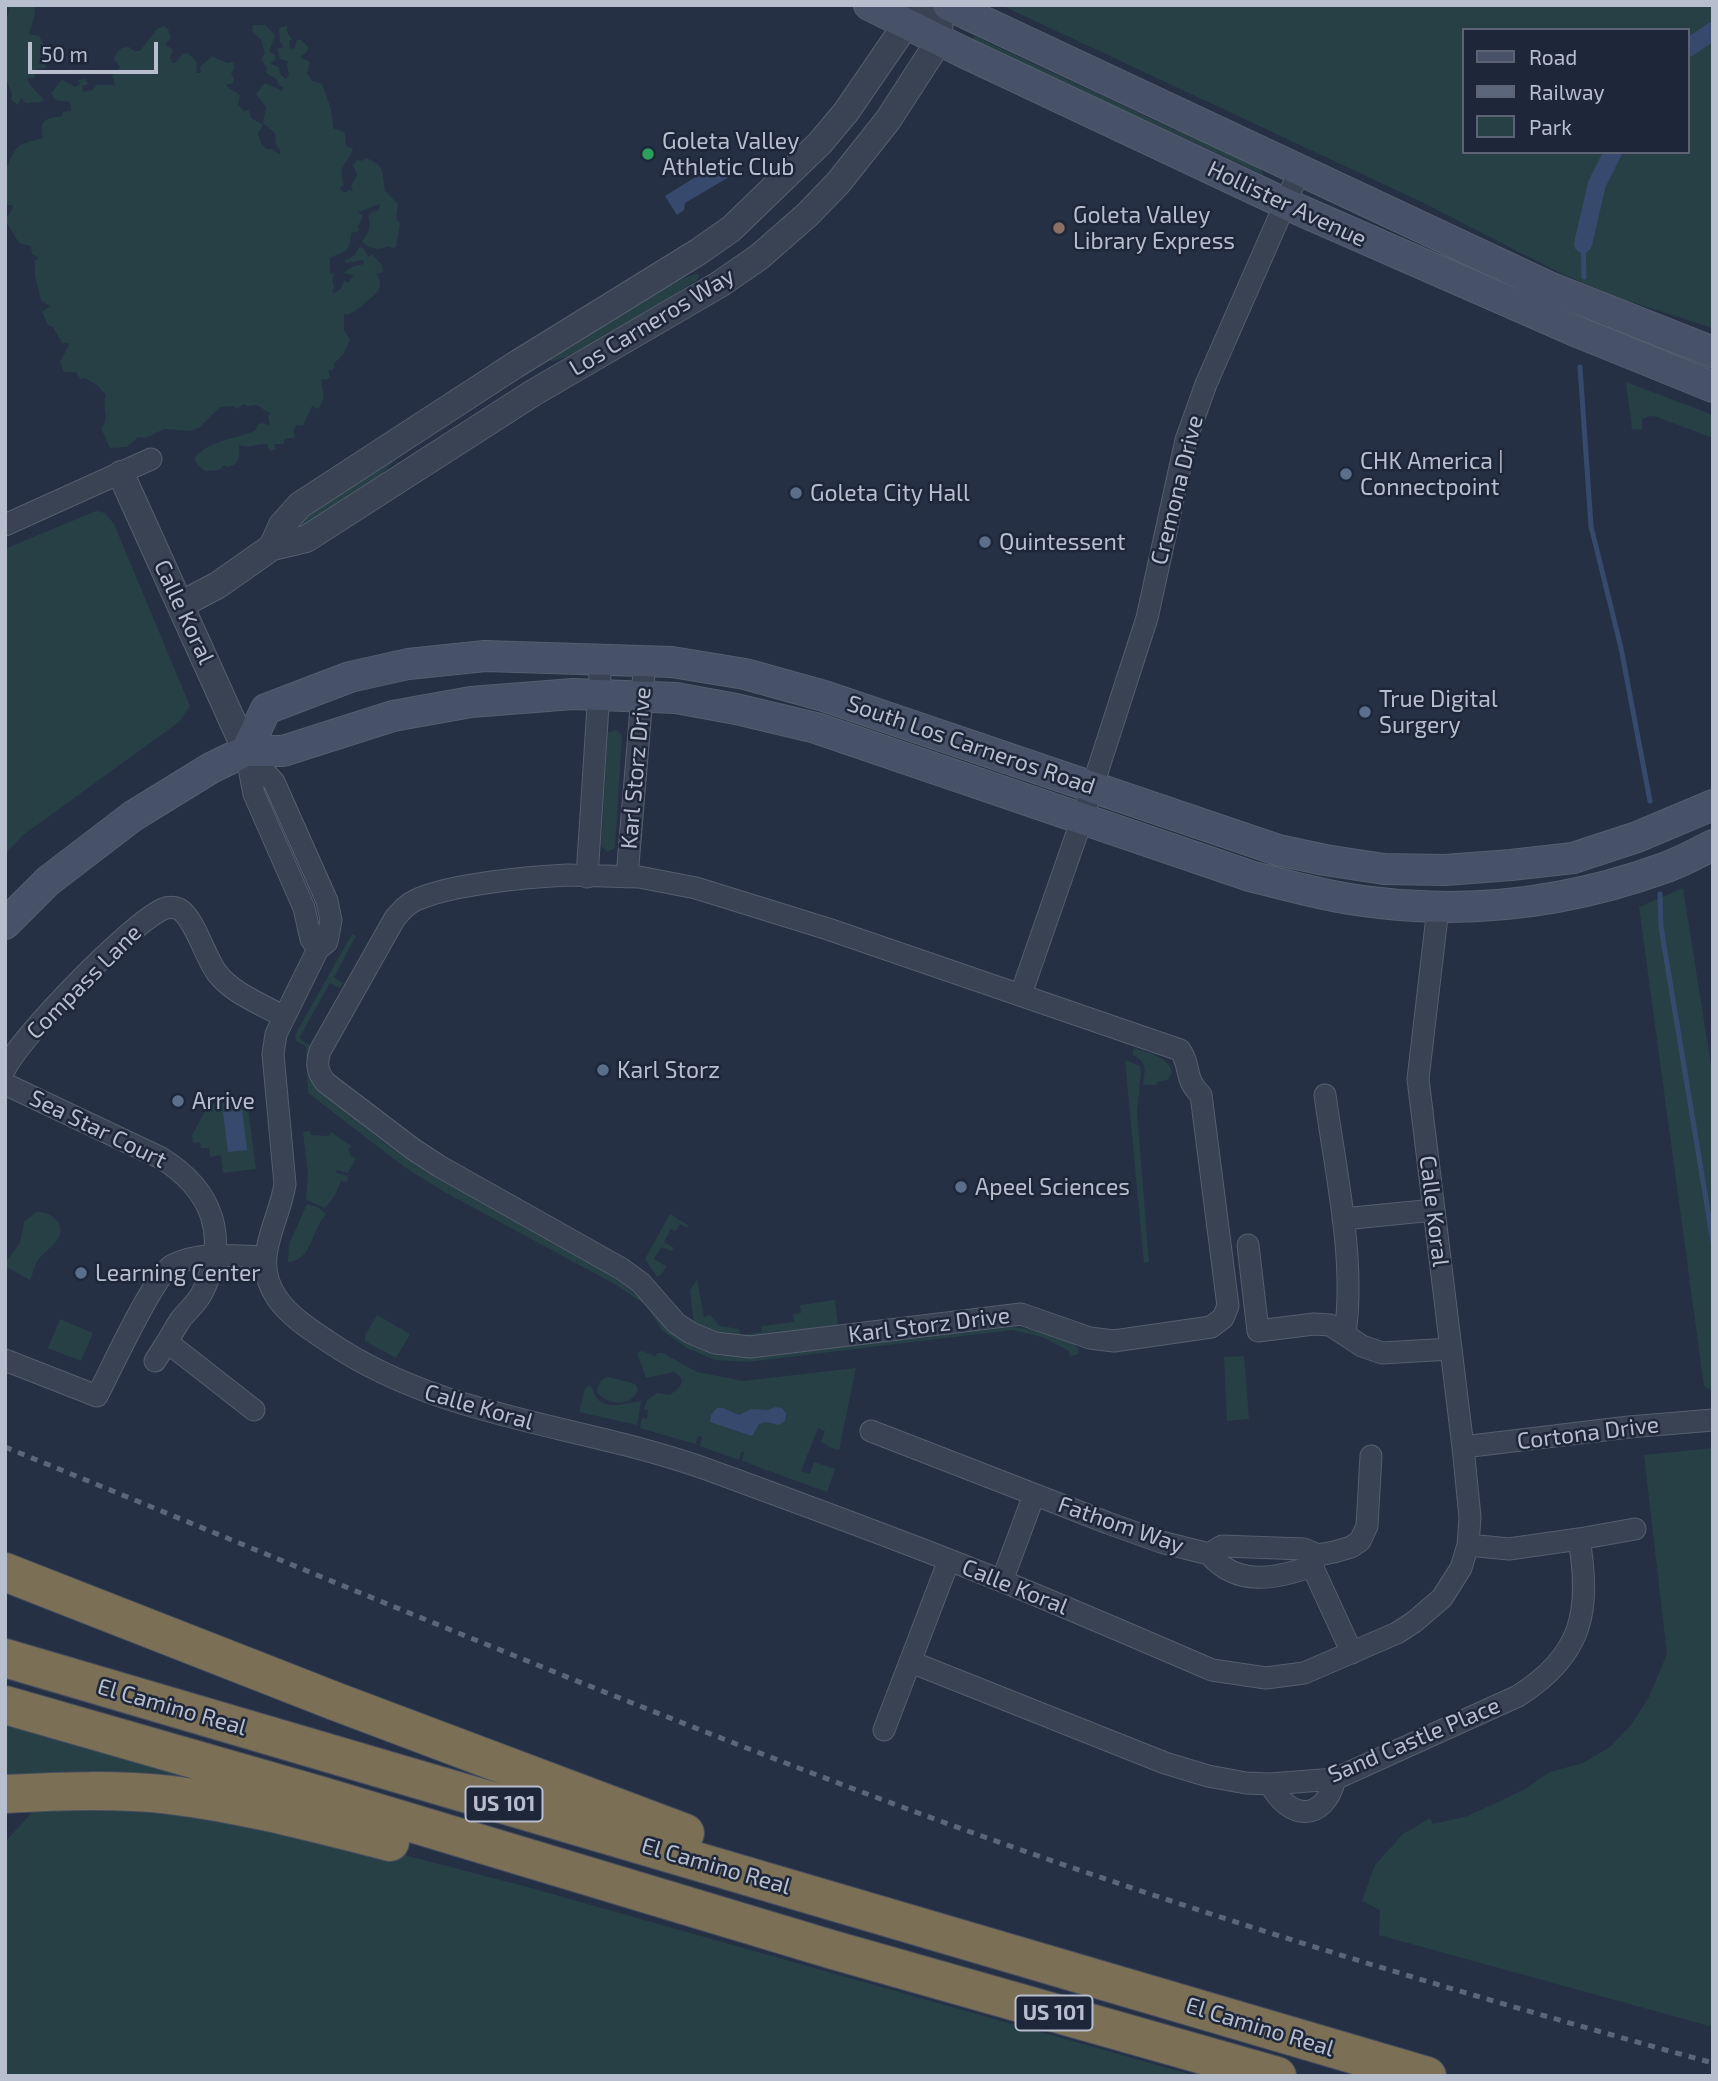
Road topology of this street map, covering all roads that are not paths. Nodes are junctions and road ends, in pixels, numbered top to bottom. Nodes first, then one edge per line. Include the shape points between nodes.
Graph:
1 (869, 5) edge
2 (934, 5) edge
3 (940, 5) edge
4 (948, 5) edge
5 (907, 23) junction
6 (939, 41) junction
7 (1299, 172) junction
8 (1286, 204) junction
9 (1713, 352) edge
10 (515, 365) junction
11 (1713, 387) edge
12 (533, 393) junction
13 (151, 459) dead end
14 (121, 474) junction
15 (5, 525) edge
16 (272, 547) junction
17 (180, 605) junction
18 (601, 659) junction
19 (645, 660) junction
20 (599, 694) junction
21 (642, 695) junction
22 (246, 751) junction
23 (1092, 786) junction
24 (1700, 811) edge
25 (1082, 819) junction
26 (1702, 850) edge
27 (587, 877) junction
28 (627, 877) junction
29 (1438, 908) junction
30 (5, 924) edge
31 (1021, 994) junction
32 (284, 1017) junction
33 (5, 1069) edge
34 (5, 1084) edge
35 (1325, 1095) dead end
36 (1433, 1210) junction
37 (1343, 1219) junction
38 (1248, 1245) dead end
39 (216, 1255) junction
40 (264, 1257) junction
41 (1345, 1333) junction
42 (167, 1342) junction
43 (1451, 1349) junction
44 (5, 1360) edge
45 (155, 1361) dead end
46 (254, 1410) dead end
47 (1713, 1420) edge
48 (871, 1431) dead end
49 (1463, 1447) junction
50 (1371, 1456) dead end
51 (1034, 1495) junction
52 (1635, 1529) dead end
53 (1578, 1539) junction
54 (1468, 1545) junction
55 (1209, 1554) junction
56 (950, 1560) junction
57 (1315, 1560) junction
58 (5, 1572) edge
59 (1002, 1581) junction
60 (1352, 1653) junction
61 (5, 1658) edge
62 (911, 1662) junction
63 (5, 1704) edge
64 (884, 1730) dead end
65 (1335, 1779) junction
66 (1270, 1784) junction
67 (5, 1794) edge
68 (830, 1949) junction
69 (1003, 1950) junction
70 (1277, 2076) edge
71 (1427, 2076) edge

1 - 5 main road, Hollister Avenue
2 - 5 street, Los Carneros Way
3 - 6 street
4 - 7 main road, Hollister Avenue
5 - 6 main road, Hollister Avenue
5 - 10 street, Los Carneros Way via 820,143 731,229
6 - 8 main road, Hollister Avenue
6 - 12 street, Los Carneros Way via 851,169 798,224 720,284
7 - 8 street, Cremona Drive
7 - 9 main road, Hollister Avenue via 1551,288
8 - 11 main road, Hollister Avenue
8 - 23 street, Cremona Drive via 1186,440 1147,618
10 - 12 street
10 - 16 street, Los Carneros Way via 300,506 282,525
12 - 16 street, Los Carneros Way via 306,539
13 - 14 street
14 - 15 street
14 - 17 street, Calle Koral
16 - 17 street, Los Carneros Way
17 - 22 street, Calle Koral
18 - 19 main road, South Los Carneros Road
18 - 20 street, Karl Storz Drive
18 - 22 main road, South Los Carneros Road via 485,656 408,664 350,677 266,709
19 - 21 street, Karl Storz Drive
19 - 23 main road, South Los Carneros Road via 746,674 811,692
20 - 21 main road, South Los Carneros Road
20 - 22 main road, South Los Carneros Road via 471,702 393,716 283,751
20 - 27 street, Karl Storz Drive
21 - 25 main road, South Los Carneros Road via 736,709 816,728
21 - 28 street, Karl Storz Drive
22 - 30 main road, South Los Carneros Road via 133,816 48,881
22 - 32 street, Calle Koral via 274,782 327,901 331,920 327,942 318,949
23 - 24 main road, South Los Carneros Road via 1278,850 1384,869 1445,870 1573,858
23 - 25 street, Cremona Drive
25 - 29 main road, South Los Carneros Road via 1250,876 1379,903
25 - 31 street, Cremona Drive
26 - 29 main road, South Los Carneros Road via 1604,888 1497,906
27 - 28 street, Karl Storz Drive
27 - 31 street, Karl Storz Drive via 552,876 457,888 404,907 320,1051 318,1073 347,1101 413,1149 622,1269 642,1283 676,1323 715,1343 750,1347 1021,1314 1090,1338 1114,1341 1211,1327 1223,1318 1228,1306 1201,1096 1191,1085 1186,1058 1180,1050
28 - 31 street, Karl Storz Drive via 696,888
29 - 36 street, Calle Koral via 1418,1079
32 - 33 street, Compass Lane via 224,980 188,918 173,908 164,909 132,931 78,983
32 - 40 street, Calle Koral via 272,1054 285,1184
34 - 39 street, Sea Star Court via 177,1168 197,1189 210,1214
35 - 37 street
36 - 37 street
36 - 43 street, Calle Koral
37 - 41 street via 1349,1306
38 - 41 street via 1258,1331 1314,1324 1330,1325
39 - 40 street
39 - 42 street via 200,1297
39 - 44 street via 190,1258 170,1266 160,1277 97,1396
40 - 56 street, Calle Koral via 271,1289 286,1309 323,1339 382,1374 487,1412 666,1456
41 - 43 street via 1382,1353
42 - 45 street
42 - 46 street
43 - 49 street, Calle Koral
47 - 49 street, Cortona Drive
48 - 51 street, Fathom Way
49 - 54 street, Calle Koral
50 - 57 street, Fathom Way via 1365,1534 1350,1547
51 - 55 street, Fathom Way via 1161,1542
51 - 59 street, Fathom Way
52 - 53 street
53 - 54 street via 1509,1549
53 - 65 street, Sand Castle Place via 1585,1585 1583,1607 1578,1628 1557,1666 1518,1696
54 - 60 street, Calle Koral via 1461,1568 1442,1598 1397,1633
55 - 57 street, Fathom Way via 1222,1546 1304,1549
55 - 57 street, Fathom Way via 1219,1566 1254,1577 1284,1576
56 - 59 street, Calle Koral
56 - 62 street
57 - 60 street
58 - 69 highway via 762,1863 971,1926
59 - 60 street, Calle Koral via 1212,1670 1266,1678 1304,1674
61 - 69 highway, El Camino Real / US 101
62 - 64 street
62 - 66 street, Sand Castle Place via 1166,1763 1208,1776
63 - 68 highway, El Camino Real / US 101
65 - 66 street, Sand Castle Place
65 - 66 street via 1327,1799 1309,1812 1284,1804
67 - 68 highway via 67,1790 170,1795 275,1814
68 - 70 highway, El Camino Real / US 101
69 - 71 highway, El Camino Real / US 101

